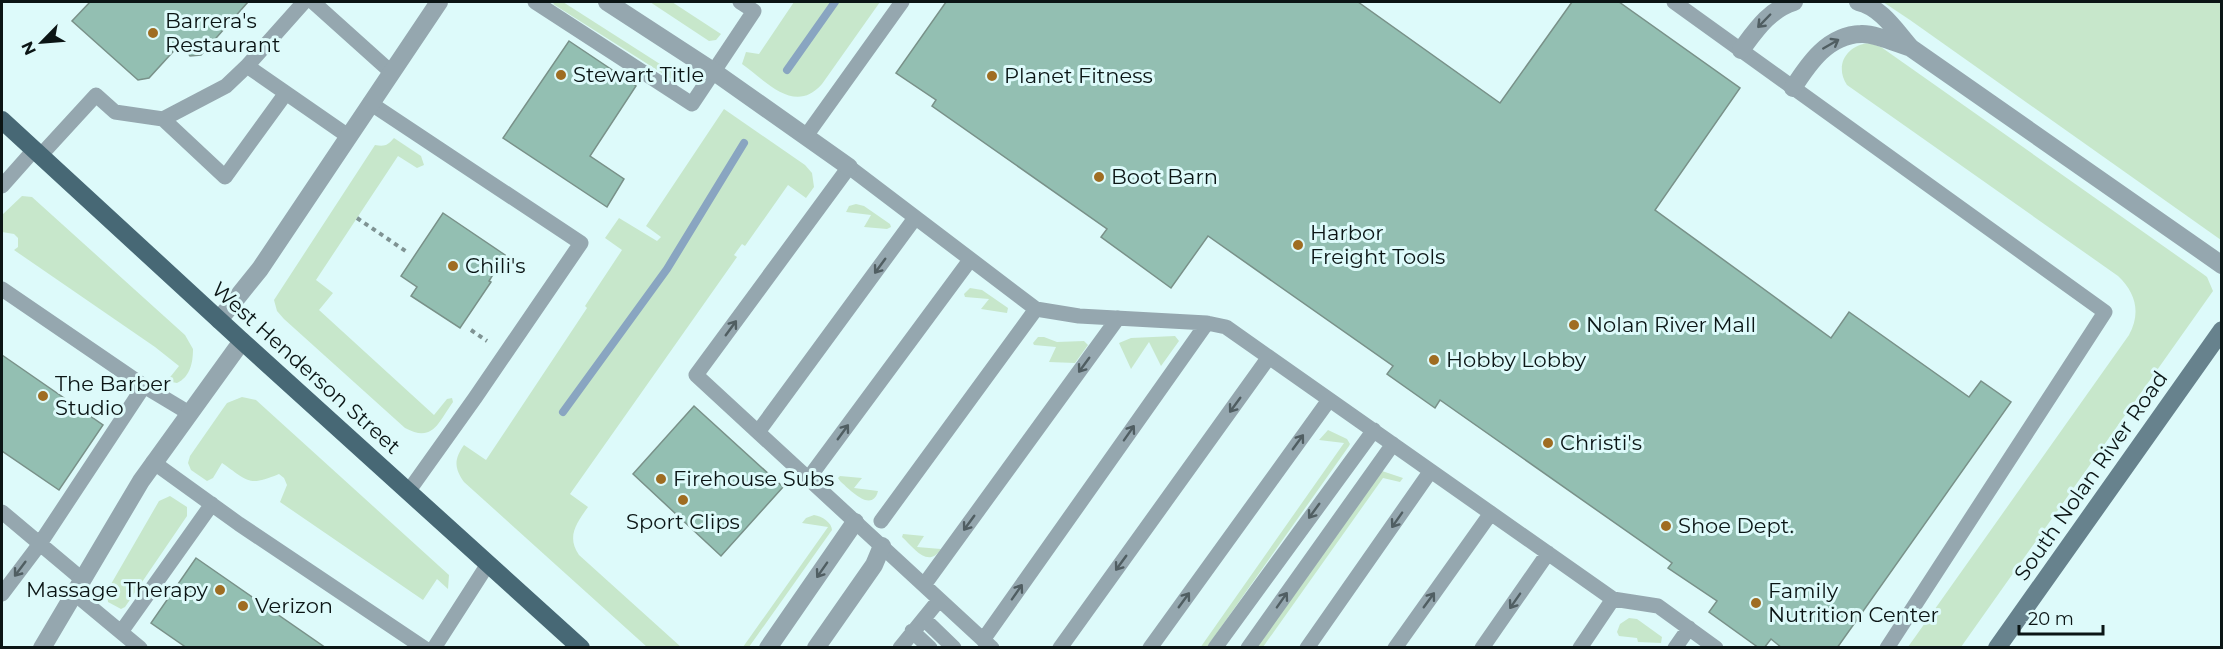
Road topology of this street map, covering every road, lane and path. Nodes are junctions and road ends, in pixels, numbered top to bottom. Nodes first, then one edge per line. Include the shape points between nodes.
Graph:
1 (304, 2) edge
2 (313, 2) edge
3 (437, 2) edge
4 (535, 2) edge
5 (607, 2) edge
6 (740, 2) edge
7 (902, 2) edge
8 (1674, 2) edge
9 (1794, 2) edge
10 (1858, 2) edge
11 (757, 6) edge
12 (1911, 48) junction
13 (1741, 50) junction
14 (247, 66) junction
15 (713, 71) junction
16 (391, 72) junction
17 (1793, 88) junction
18 (286, 93) junction
19 (370, 103) junction
20 (163, 119) junction
21 (2, 120) edge
22 (348, 136) junction
23 (806, 136) junction
24 (37, 153) junction
25 (849, 167) junction
26 (2, 186) edge
27 (357, 218) dead end
28 (915, 218) junction
29 (407, 252) dead end
30 (970, 260) junction
31 (2222, 265) edge
32 (2, 289) edge
33 (1036, 309) junction
34 (1118, 318) junction
35 (219, 320) junction
36 (1207, 323) junction
37 (2222, 330) edge
38 (242, 341) junction
39 (1269, 357) junction
40 (144, 386) junction
41 (1329, 400) junction
42 (189, 412) junction
43 (1374, 430) junction
44 (758, 432) junction
45 (1393, 444) junction
46 (153, 462) junction
47 (1430, 472) junction
48 (808, 479) junction
49 (408, 492) junction
50 (212, 504) junction
51 (2, 512) edge
52 (1491, 513) junction
53 (881, 521) junction
54 (855, 522) junction
55 (39, 545) junction
56 (882, 546) junction
57 (1548, 554) junction
58 (488, 564) junction
59 (924, 585) junction
60 (79, 587) junction
61 (2, 594) edge
62 (1613, 599) junction
63 (939, 600) junction
64 (924, 619) junction
65 (1689, 628) junction
66 (912, 631) junction
67 (121, 632) junction
68 (988, 644) edge
69 (42, 648) edge
70 (140, 648) edge
71 (424, 648) edge
72 (434, 648) edge
73 (581, 648) edge
74 (768, 648) edge
75 (816, 648) edge
76 (900, 648) edge
77 (930, 648) edge
78 (954, 648) edge
79 (1060, 648) edge
80 (1150, 648) edge
81 (1215, 648) edge
82 (1248, 648) edge
83 (1307, 648) edge
84 (1395, 648) edge
85 (1482, 648) edge
86 (1580, 648) edge
87 (1675, 648) edge
88 (1716, 648) edge
89 (1887, 648) edge
90 (1997, 648) edge

1 - 14 lane
2 - 16 lane
3 - 16 street
4 - 15 lane via 692,104
5 - 15 street
6 - 11 lane
7 - 23 lane
8 - 13 lane
9 -> 13 street via 1762,21
10 - 12 street via 1886,19
11 - 15 lane
17 -> 12 street via 1824,48 1845,37 1862,33
12 - 31 street
13 - 17 lane
14 - 18 lane
14 - 20 lane via 226,86
15 - 23 street
16 - 19 street
17 - 89 lane via 2105,312
18 - 20 lane via 225,177
18 - 22 lane
19 - 22 street
19 - 49 lane via 581,243
20 - 24 lane via 115,112 96,95
21 - 24 main road, West Henderson Street
22 - 35 street via 260,269
23 - 25 street
24 - 26 lane
24 - 35 main road, West Henderson Street
25 - 28 lane
44 -> 25 lane via 696,375
27 - 29 path
28 - 30 lane
28 -> 44 lane
30 - 33 lane
48 -> 30 lane
32 - 40 lane
33 - 34 lane
33 - 53 lane
34 - 36 lane
34 -> 59 lane
35 - 38 main road, West Henderson Street
36 - 39 lane via 1226,327
68 -> 36 lane
37 - 90 main road, South Nolan River Road
38 - 42 street
38 - 49 main road, West Henderson Street
39 - 41 lane
39 -> 79 lane
40 - 42 lane
40 - 55 lane
41 - 43 lane
80 -> 41 lane
42 - 46 street
43 - 45 lane
43 -> 81 lane
44 - 48 lane
45 - 47 lane
82 -> 45 lane
46 - 50 lane
46 - 60 street
47 - 52 lane
47 -> 83 lane
48 - 54 lane
49 - 58 main road, West Henderson Street
50 - 67 lane
50 - 71 lane
51 - 55 lane
52 - 57 lane
84 -> 52 lane
53 - 54 lane
53 - 56 lane
54 - 56 lane
54 -> 74 street
55 - 60 lane
55 -> 61 lane
56 - 59 lane
56 - 75 street via 874,565
57 - 62 lane
57 -> 85 lane
58 - 72 lane
58 - 73 main road, West Henderson Street
59 - 63 lane
60 - 67 lane
60 - 69 street
62 - 65 lane via 1658,606
62 - 86 lane
63 - 64 lane
63 - 68 lane
64 - 66 lane
64 - 78 lane
65 - 87 lane
65 - 88 lane
66 - 76 lane
66 - 77 lane
67 - 70 lane

